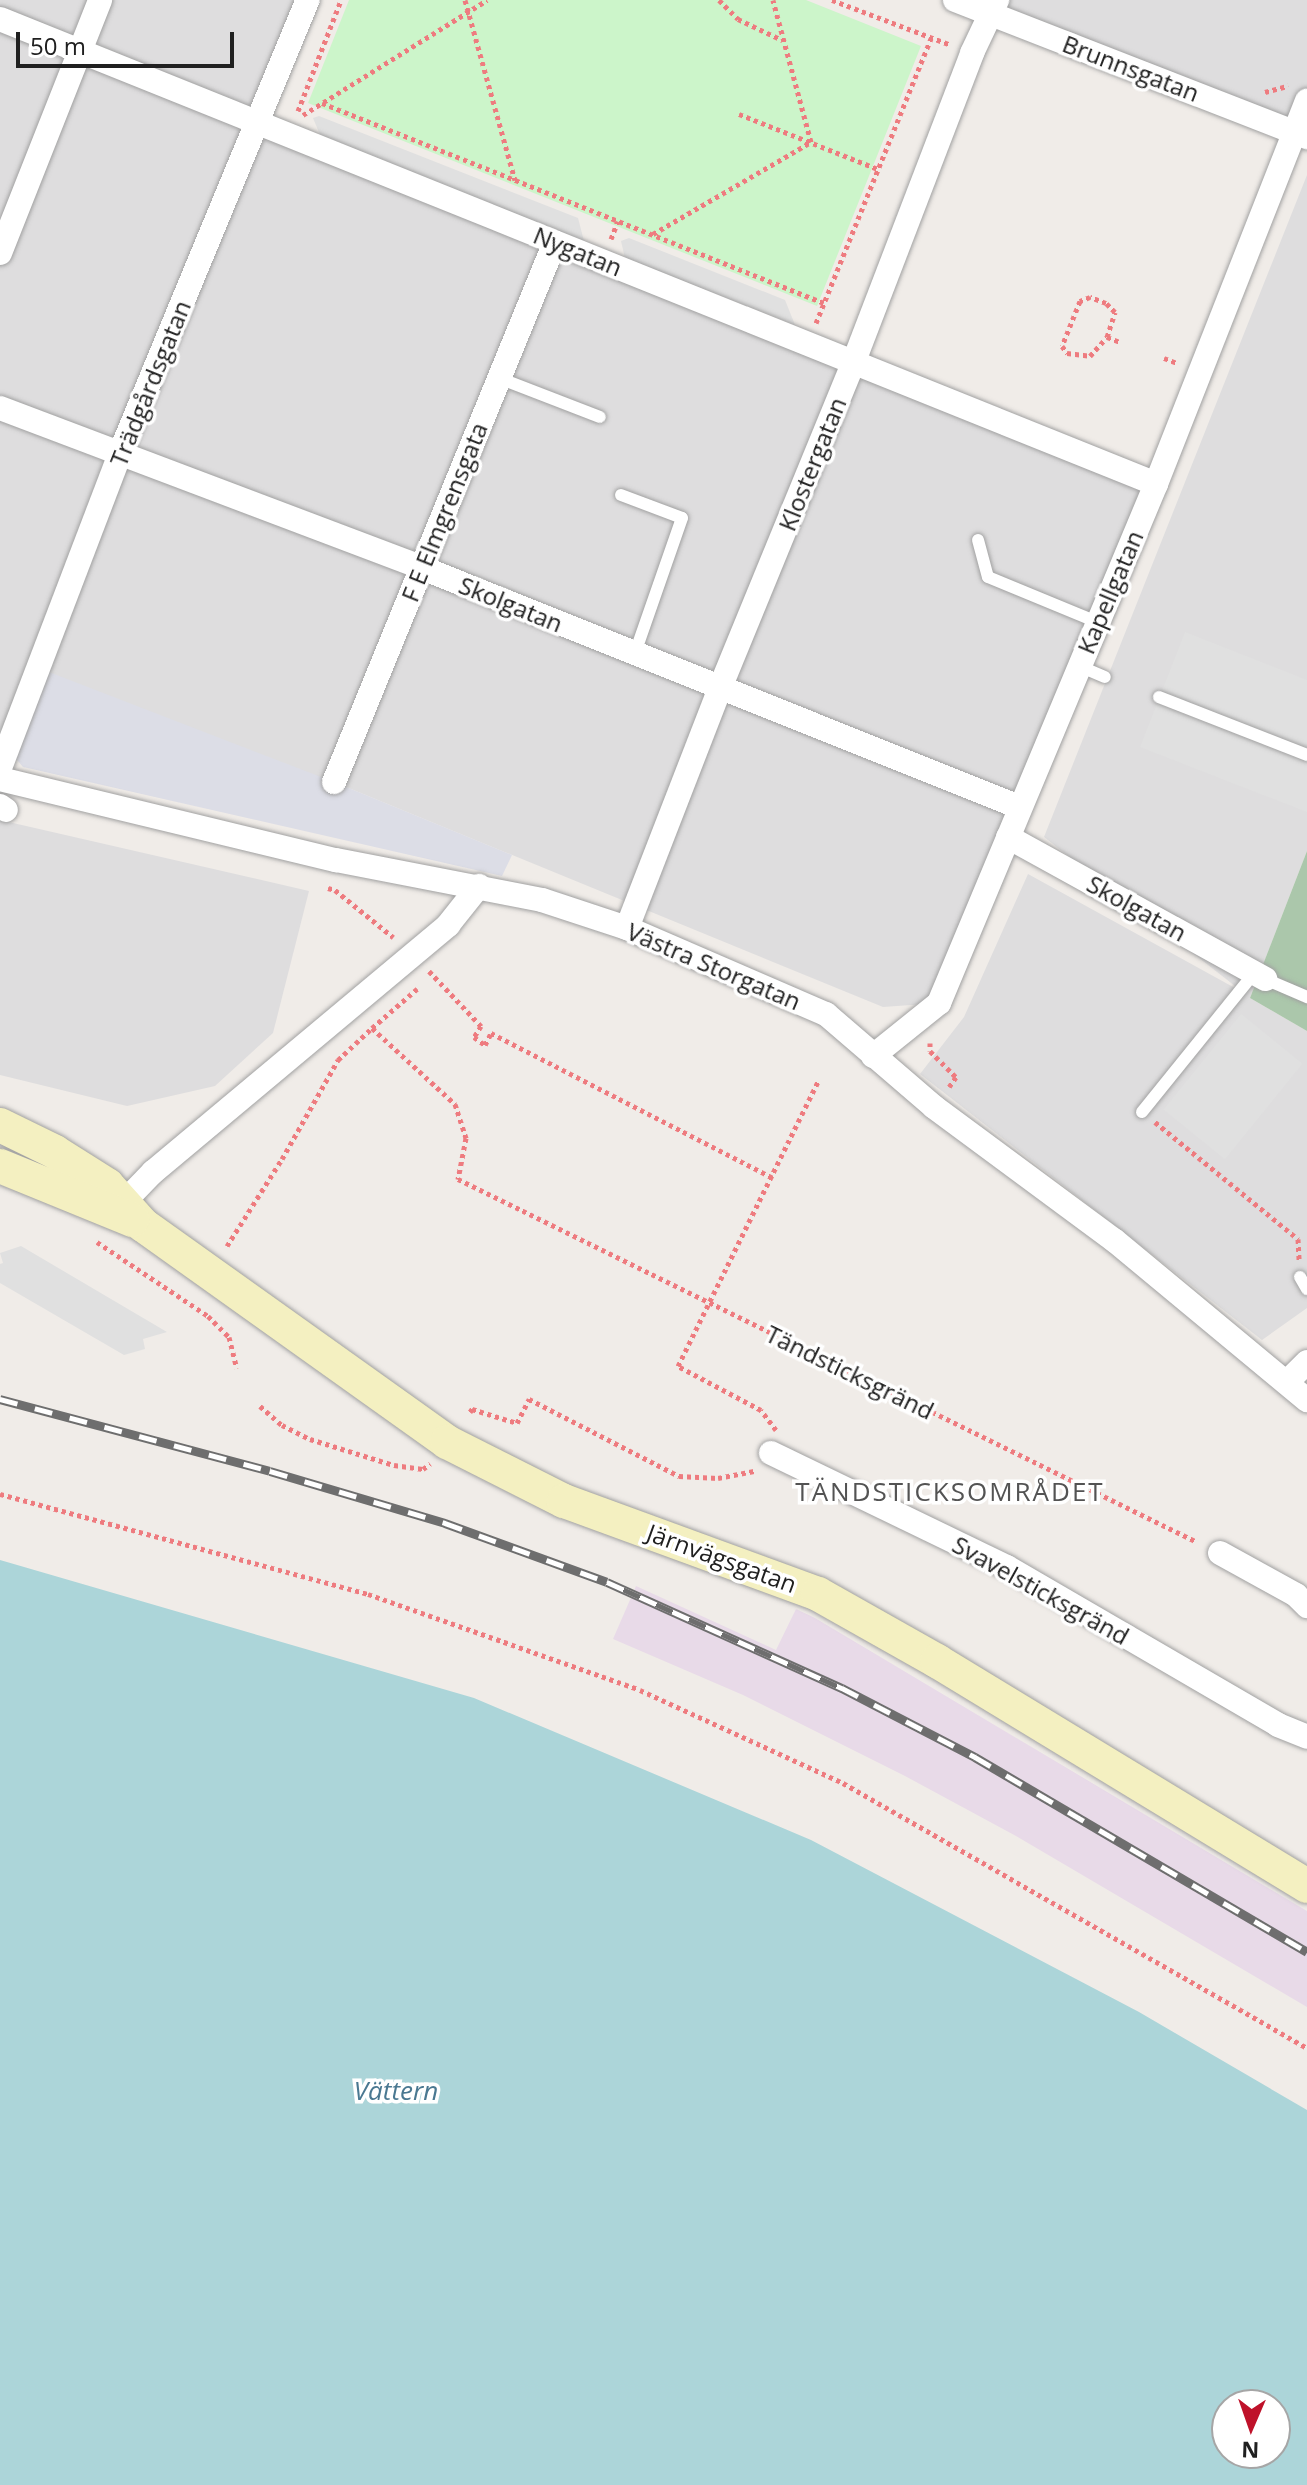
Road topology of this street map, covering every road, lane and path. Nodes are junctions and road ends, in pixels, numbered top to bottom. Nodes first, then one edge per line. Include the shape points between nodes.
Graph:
1 (100, 0) edge
2 (308, 0) edge
3 (341, 0) edge
4 (465, 0) edge
5 (487, 0) edge
6 (719, 0) edge
7 (773, 0) edge
8 (832, 0) edge
9 (955, 0) edge
10 (994, 7) edge
11 (468, 12) junction
12 (0, 19) edge
13 (931, 38) junction
14 (783, 40) junction
15 (79, 50) junction
16 (972, 53) junction
17 (1307, 101) edge
18 (322, 103) junction
19 (739, 114) dead end
20 (258, 122) junction
21 (1301, 135) edge
22 (811, 142) junction
23 (878, 169) junction
24 (515, 180) junction
25 (652, 235) junction
26 (555, 242) junction
27 (0, 253) edge
28 (824, 303) junction
29 (1107, 337) junction
30 (1120, 342) dead end
31 (808, 343) junction
32 (854, 361) junction
33 (499, 378) junction
34 (0, 408) edge
35 (600, 417) dead end
36 (120, 453) junction
37 (1156, 484) junction
38 (621, 495) dead end
39 (978, 540) dead end
40 (420, 567) junction
41 (1097, 622) junction
42 (635, 653) junction
43 (1079, 666) junction
44 (1105, 677) dead end
45 (720, 688) junction
46 (1159, 697) dead end
47 (1307, 755) edge
48 (0, 768) edge
49 (0, 779) edge
50 (334, 782) dead end
51 (1019, 807) junction
52 (1008, 837) junction
53 (479, 886) junction
54 (335, 890) dead end
55 (627, 928) junction
56 (412, 953) junction
57 (1259, 976) junction
58 (1307, 997) edge
59 (873, 1056) junction
60 (819, 1080) dead end
61 (1142, 1112) joint
62 (0, 1125) edge
63 (0, 1166) edge
64 (773, 1178) junction
65 (123, 1212) junction
66 (239, 1227) dead end
67 (95, 1241) dead end
68 (1304, 1283) edge
69 (710, 1304) junction
70 (1307, 1362) edge
71 (237, 1368) dead end
72 (1288, 1381) junction
73 (1307, 1400) edge
74 (260, 1406) dead end
75 (470, 1412) dead end
76 (771, 1453) junction
77 (432, 1463) dead end
78 (0, 1494) edge
79 (1220, 1553) joint
80 (1307, 1606) edge
81 (1307, 1737) edge
82 (1307, 1886) edge
83 (1307, 2048) edge

1 - 15 street
2 - 20 street, Trädgårdsgatan
3 - 18 path via 294,120
4 - 11 path
5 - 11 path
6 - 14 path via 738,19
7 - 14 path
8 - 13 path
9 - 10 street, Brunnsgatan
10 - 16 street, Klostergatan
10 - 21 street, Brunnsgatan
11 - 18 path
11 - 24 path
12 - 15 street, Nygatan
13 - 16 path
13 - 23 path
14 - 22 path
15 - 20 street, Nygatan
15 - 27 street
16 - 32 street, Klostergatan
17 - 21 street, Kapellgatan
18 - 24 path
19 - 22 path
20 - 26 street, Nygatan
20 - 36 street, Trädgårdsgatan
21 - 37 street, Kapellgatan
22 - 23 path
22 - 25 path
23 - 28 path
24 - 25 path
25 - 28 path
26 - 31 street, Nygatan
26 - 33 street, F E Elmgrensgata
28 - 31 path
29 - 29 path via 1090,356 1067,353 1062,346 1080,301 1090,297 1115,312
29 - 30 path
31 - 32 street, Nygatan
32 - 37 street, Nygatan
32 - 45 street, Klostergatan
33 - 35 lane
33 - 40 street, F E Elmgrensgata
34 - 36 street, Skolgatan
36 - 40 street, Skolgatan
36 - 48 street, Trädgårdsgatan
37 - 41 street, Kapellgatan
38 - 42 lane via 682,518
39 - 41 lane via 988,577
40 - 42 street, Skolgatan
40 - 50 street, F E Elmgrensgata
41 - 43 street, Kapellgatan
42 - 45 street, Skolgatan
43 - 44 lane
43 - 51 street, Kapellgatan
45 - 51 street, Skolgatan
45 - 55 street, Klostergatan
46 - 47 lane
49 - 53 street, Västra Storgatan via 336,860
51 - 52 street, Kapellgatan
52 - 57 street, Skolgatan
52 - 59 street, Kapellgatan via 939,1003
53 - 55 street, Västra Storgatan
53 - 56 street via 448,925
54 - 56 path
55 - 59 street, Västra Storgatan via 826,1014
56 - 64 path via 481,1026 474,1037 485,1045 491,1033
56 - 65 street via 153,1172
57 - 58 lane
57 - 61 lane
59 - 72 street, Västra Storgatan
60 - 64 path
61 - 68 path via 1298,1239
62 - 65 street, Järnvägsgatan via 107,1185
63 - 65 street, Järnvägsgatan
64 - 69 path
65 - 82 street, Järnvägsgatan via 447,1442 564,1501 818,1594
66 - 69 path, Tändsticksgränd via 338,1060 372,1028 455,1104 466,1138 458,1179
67 - 71 path via 208,1316 229,1337
69 - 76 path via 678,1366 761,1410 779,1435
69 - 79 path, Tändsticksgränd
70 - 72 street
72 - 73 street, Västra Storgatan
74 - 77 path via 310,1439 394,1465 423,1469
75 - 76 path via 517,1423 529,1399 679,1476 693,1478 744,1475 760,1469
76 - 81 street, Svavelsticksgränd via 1007,1567
78 - 83 path via 368,1594 640,1690 843,1783
79 - 80 street

